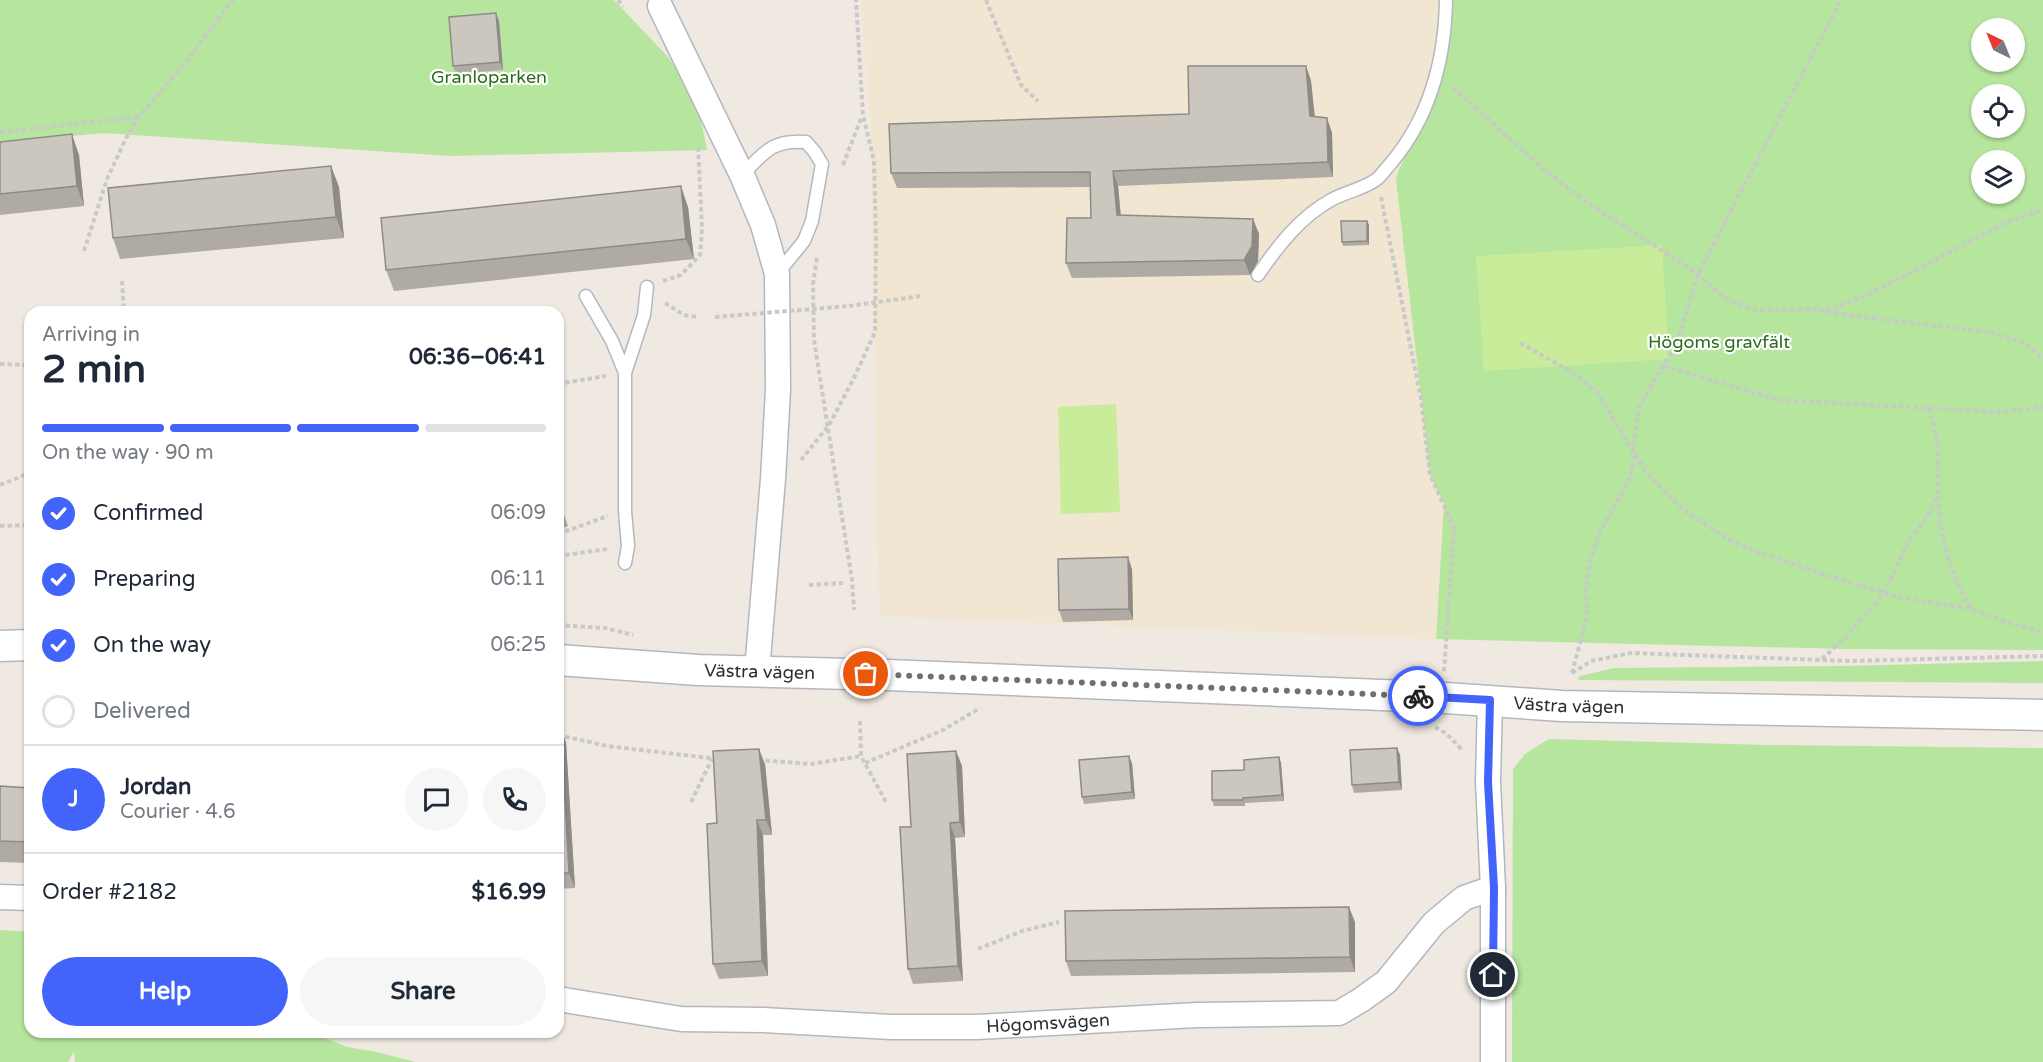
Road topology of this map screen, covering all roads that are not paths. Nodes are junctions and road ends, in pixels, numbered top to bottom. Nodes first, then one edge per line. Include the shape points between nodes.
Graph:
1 (1446, 0) edge
2 (660, 6) dead end
3 (742, 175) junction
4 (777, 274) junction
5 (1258, 275) dead end
6 (647, 287) road end
7 (586, 296) dead end
8 (625, 373) junction
9 (625, 563) dead end
10 (24, 645) edge
11 (0, 646) edge
12 (564, 660) edge
13 (757, 671) junction
14 (1490, 700) junction
15 (2043, 715) edge
16 (1494, 888) junction
17 (0, 897) edge
18 (24, 898) edge
19 (564, 1000) edge
20 (1493, 1062) edge

1 - 5 lane via 1437,73 1426,109 1405,146 1377,179 1330,200 1293,230
2 - 3 street
3 - 4 street via 764,225
3 - 4 lane via 770,148 790,141 806,142 822,164 812,221 804,241
4 - 13 street via 778,390
6 - 8 lane via 644,315
7 - 8 lane
8 - 9 lane
10 - 11 street
12 - 13 street, Västra vägen
13 - 14 street, Västra vägen
14 - 15 street, Västra vägen via 1562,706
14 - 16 street via 1488,782
16 - 19 street, Högomsvägen via 1464,898 1434,923 1386,982 1339,1012 891,1027 681,1020
16 - 20 street
17 - 18 street

